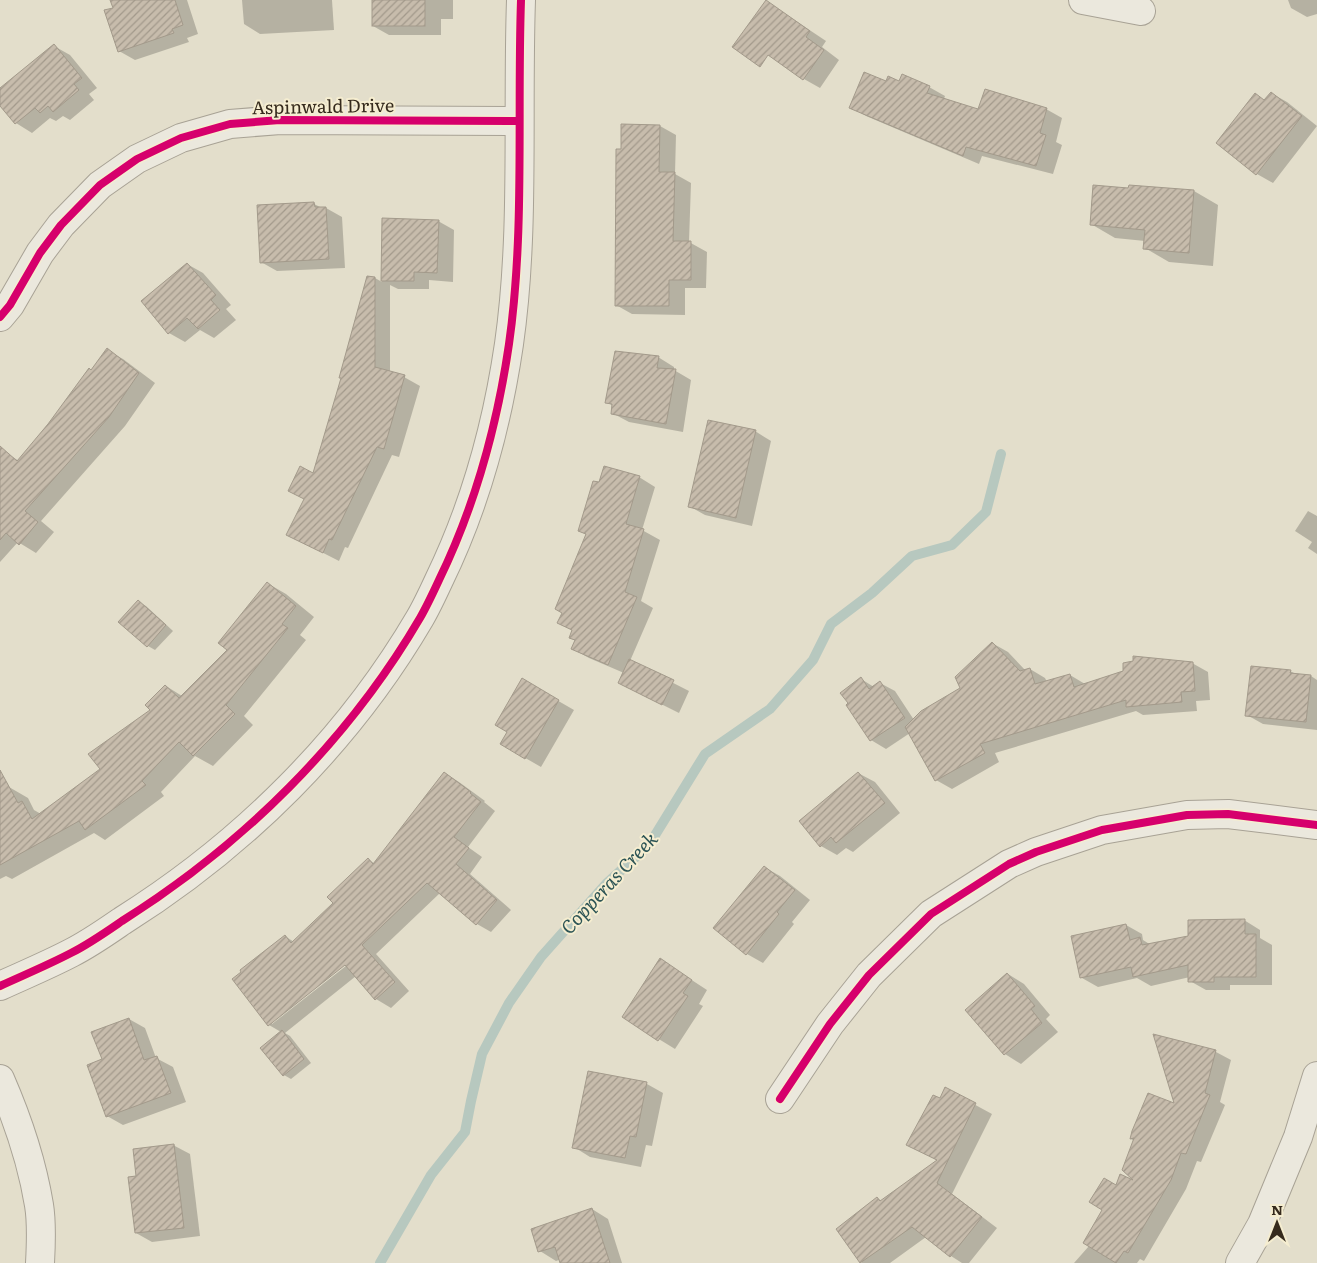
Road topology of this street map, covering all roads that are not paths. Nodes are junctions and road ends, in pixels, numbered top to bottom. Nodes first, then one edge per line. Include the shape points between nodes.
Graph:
1 (522, 0) edge
2 (1082, 0) edge
3 (1141, 11) dead end
4 (519, 122) junction
5 (0, 317) edge
6 (1317, 825) edge
7 (0, 986) edge
8 (1317, 1076) edge
9 (0, 1079) edge
10 (780, 1099) dead end
11 (40, 1263) edge
12 (1240, 1263) edge

1 - 4 street
2 - 3 street
4 - 5 street, Aspinwald Drive via 280,120 230,124 181,138 137,159 100,184 61,225
4 - 7 street via 517,262 498,407 476,491 451,556 421,617 378,684 323,751 277,801 212,858 154,901 73,952
6 - 10 street via 1228,814 1187,815 1102,830 1009,864 931,914 869,975 830,1024
8 - 12 street via 1298,1137 1262,1224
9 - 11 street via 32,1173 39,1207

